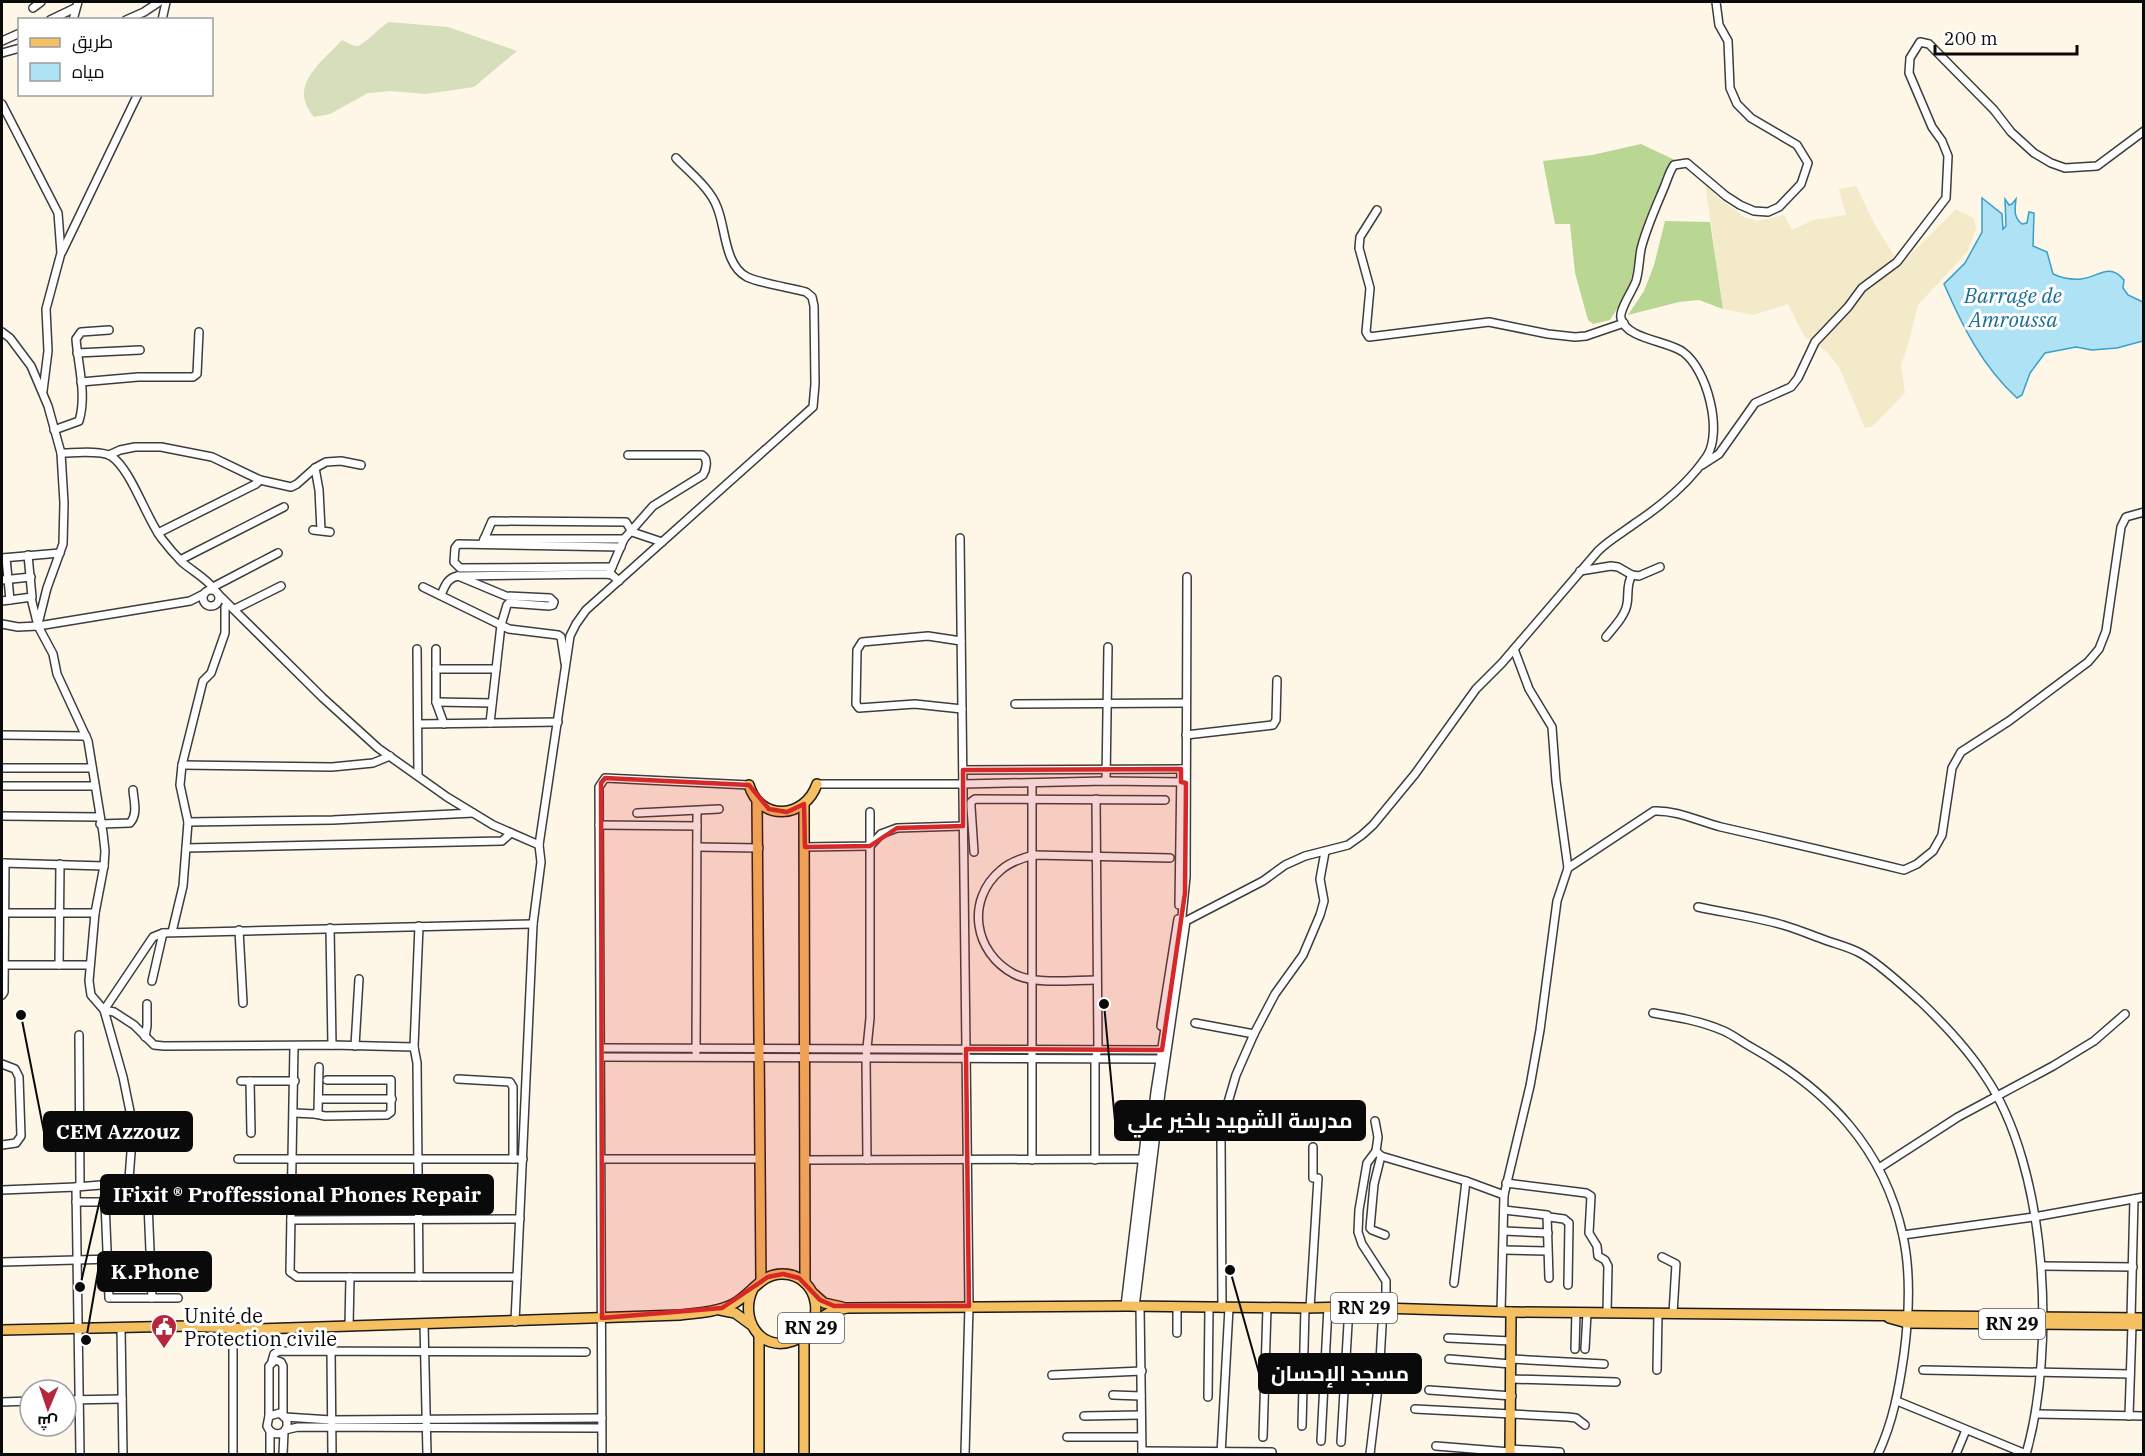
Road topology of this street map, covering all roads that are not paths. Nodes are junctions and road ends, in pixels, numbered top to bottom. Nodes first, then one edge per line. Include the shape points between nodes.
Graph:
1 (41, 2) edge
2 (159, 2) edge
3 (166, 2) edge
4 (1716, 2) edge
5 (76, 5) edge
6 (33, 8) dead end
7 (53, 18) edge
8 (131, 18) edge
9 (162, 18) edge
10 (18, 34) edge
11 (2, 41) edge
12 (18, 49) edge
13 (2, 53) edge
14 (137, 96) edge
15 (2, 104) edge
16 (5, 121) edge
17 (2144, 131) edge
18 (675, 158) dead end
19 (1377, 210) dead end
20 (61, 254) junction
21 (1624, 323) junction
22 (109, 330) dead end
23 (2, 332) edge
24 (199, 332) dead end
25 (140, 350) dead end
26 (77, 353) junction
27 (81, 382) junction
28 (42, 393) junction
29 (54, 430) junction
30 (61, 453) junction
31 (109, 455) junction
32 (628, 455) dead end
33 (361, 465) dead end
34 (315, 468) junction
35 (1695, 470) junction
36 (260, 480) junction
37 (284, 507) dead end
38 (2144, 513) edge
39 (313, 530) dead end
40 (321, 530) junction
41 (330, 532) dead end
42 (632, 532) junction
43 (158, 533) junction
44 (960, 538) dead end
45 (624, 539) junction
46 (483, 541) junction
47 (662, 542) junction
48 (621, 547) junction
49 (60, 553) junction
50 (278, 553) dead end
51 (28, 555) junction
52 (4, 558) edge
53 (180, 560) junction
54 (1660, 567) dead end
55 (610, 571) junction
56 (1580, 571) junction
57 (199, 575) junction
58 (1632, 575) junction
59 (458, 576) junction
60 (31, 577) junction
61 (1187, 577) dead end
62 (5, 580) edge
63 (619, 580) junction
64 (280, 586) dead end
65 (423, 587) dead end
66 (215, 590) junction
67 (205, 593) junction
68 (441, 596) junction
69 (31, 598) junction
70 (6, 600) edge
71 (190, 602) junction
72 (210, 605) junction
73 (225, 607) junction
74 (237, 611) junction
75 (2, 624) edge
76 (501, 625) junction
77 (38, 626) junction
78 (1606, 637) dead end
79 (961, 641) junction
80 (1108, 647) dead end
81 (417, 649) dead end
82 (436, 649) dead end
83 (1514, 649) junction
84 (566, 665) junction
85 (436, 669) junction
86 (496, 669) junction
87 (1276, 680) dead end
88 (436, 702) junction
89 (492, 703) junction
90 (1186, 703) junction
91 (1015, 704) dead end
92 (1107, 704) junction
93 (962, 709) junction
94 (558, 722) junction
95 (490, 723) junction
96 (418, 724) junction
97 (444, 724) junction
98 (2, 735) edge
99 (1186, 735) junction
100 (86, 736) junction
101 (390, 756) junction
102 (182, 765) junction
103 (2, 768) edge
104 (92, 768) junction
105 (1107, 769) junction
106 (1184, 769) junction
107 (963, 770) junction
108 (418, 775) junction
109 (1106, 781) junction
110 (1184, 782) junction
111 (1032, 783) junction
112 (817, 784) joint
113 (963, 784) junction
114 (749, 785) joint
115 (2, 786) edge
116 (95, 786) junction
117 (133, 790) dead end
118 (1032, 798) junction
119 (1096, 799) junction
120 (1164, 800) dead end
121 (757, 801) junction
122 (804, 804) junction
123 (718, 809) dead end
124 (697, 810) junction
125 (474, 813) junction
126 (638, 813) dead end
127 (870, 813) dead end
128 (2, 816) edge
129 (100, 820) junction
130 (188, 822) junction
131 (599, 825) junction
132 (697, 826) junction
133 (963, 826) junction
134 (511, 833) junction
135 (539, 845) junction
136 (870, 846) junction
137 (805, 847) junction
138 (186, 848) junction
139 (697, 848) junction
140 (759, 848) junction
141 (974, 852) dead end
142 (1325, 852) junction
143 (1032, 856) junction
144 (1096, 856) junction
145 (1170, 858) dead end
146 (3, 863) edge
147 (60, 864) junction
148 (104, 866) junction
149 (1568, 868) junction
150 (3, 893) edge
151 (1698, 907) dead end
152 (60, 913) junction
153 (95, 913) junction
154 (4, 918) edge
155 (533, 924) junction
156 (418, 926) junction
157 (330, 928) junction
158 (239, 930) junction
159 (172, 932) junction
160 (163, 933) junction
161 (3, 943) edge
162 (59, 965) junction
163 (90, 965) junction
164 (4, 968) edge
165 (359, 979) dead end
166 (1032, 980) junction
167 (1096, 980) junction
168 (152, 981) dead end
169 (2, 995) edge
170 (243, 1003) dead end
171 (147, 1004) dead end
172 (104, 1010) junction
173 (1653, 1013) dead end
174 (2125, 1014) dead end
175 (1195, 1023) dead end
176 (1254, 1034) junction
177 (79, 1035) dead end
178 (145, 1037) junction
179 (332, 1045) junction
180 (294, 1046) junction
181 (355, 1046) junction
182 (414, 1047) junction
183 (601, 1048) junction
184 (696, 1048) junction
185 (867, 1048) junction
186 (966, 1049) junction
187 (1032, 1049) junction
188 (1098, 1050) junction
189 (1160, 1050) junction
190 (760, 1053) junction
191 (806, 1053) junction
192 (696, 1057) junction
193 (601, 1058) junction
194 (867, 1058) junction
195 (966, 1058) junction
196 (1032, 1058) junction
197 (1095, 1059) junction
198 (1158, 1059) junction
199 (2, 1064) edge
200 (319, 1067) dead end
201 (458, 1079) dead end
202 (327, 1080) dead end
203 (241, 1081) dead end
204 (250, 1081) junction
205 (295, 1081) junction
206 (1997, 1097) junction
207 (392, 1099) junction
208 (319, 1100) junction
209 (294, 1113) junction
210 (315, 1114) junction
211 (1375, 1121) dead end
212 (251, 1133) dead end
213 (2, 1145) edge
214 (1313, 1147) dead end
215 (1378, 1153) junction
216 (238, 1159) dead end
217 (293, 1159) junction
218 (513, 1159) junction
219 (522, 1159) junction
220 (601, 1159) junction
221 (760, 1159) junction
222 (1145, 1159) junction
223 (417, 1160) junction
224 (806, 1160) junction
225 (867, 1160) junction
226 (967, 1160) junction
227 (1032, 1160) junction
228 (1095, 1160) junction
229 (1879, 1168) junction
230 (1466, 1181) junction
231 (292, 1183) junction
232 (1506, 1183) junction
233 (235, 1184) dead end
234 (78, 1186) junction
235 (2, 1190) edge
236 (1503, 1195) junction
237 (2144, 1197) edge
238 (2134, 1199) junction
239 (76, 1202) junction
240 (105, 1202) junction
241 (1504, 1210) junction
242 (1549, 1217) junction
243 (2034, 1217) junction
244 (520, 1218) junction
245 (291, 1220) junction
246 (418, 1220) junction
247 (2135, 1225) junction
248 (2144, 1225) edge
249 (1504, 1231) junction
250 (1548, 1233) junction
251 (1385, 1235) dead end
252 (1903, 1235) junction
253 (1503, 1250) junction
254 (1547, 1251) junction
255 (1662, 1257) dead end
256 (150, 1258) junction
257 (106, 1259) junction
258 (77, 1260) junction
259 (2, 1262) edge
260 (2042, 1266) junction
261 (2133, 1267) junction
262 (350, 1277) junction
263 (419, 1277) junction
264 (517, 1277) junction
265 (1549, 1278) dead end
266 (760, 1281) junction
267 (805, 1283) junction
268 (1454, 1283) dead end
269 (1568, 1286) dead end
270 (753, 1288) junction
271 (813, 1293) junction
272 (152, 1298) junction
273 (178, 1298) dead end
274 (969, 1306) junction
275 (1132, 1306) junction
276 (1177, 1307) junction
277 (1349, 1307) junction
278 (847, 1308) junction
279 (1209, 1308) junction
280 (1226, 1308) junction
281 (1267, 1308) junction
282 (1307, 1308) junction
283 (1328, 1308) junction
284 (1384, 1308) junction
285 (715, 1310) junction
286 (1501, 1312) junction
287 (1511, 1312) junction
288 (1576, 1312) junction
289 (1587, 1313) junction
290 (1607, 1313) junction
291 (1658, 1314) junction
292 (1673, 1314) junction
293 (602, 1318) junction
294 (2144, 1318) edge
295 (1907, 1319) junction
296 (2043, 1320) junction
297 (815, 1321) junction
298 (2131, 1321) junction
299 (515, 1322) junction
300 (424, 1324) junction
301 (2144, 1325) edge
302 (349, 1326) junction
303 (752, 1326) junction
304 (121, 1328) junction
305 (233, 1328) junction
306 (79, 1329) junction
307 (2, 1330) edge
308 (1177, 1333) dead end
309 (759, 1335) junction
310 (804, 1336) junction
311 (1448, 1338) dead end
312 (1511, 1341) junction
313 (1575, 1349) dead end
314 (1585, 1349) dead end
315 (331, 1351) junction
316 (424, 1352) junction
317 (586, 1352) dead end
318 (1449, 1359) dead end
319 (272, 1361) junction
320 (1511, 1361) junction
321 (1604, 1364) dead end
322 (1656, 1370) dead end
323 (1923, 1370) dead end
324 (1142, 1371) junction
325 (2041, 1373) junction
326 (2130, 1374) junction
327 (1052, 1375) dead end
328 (1511, 1379) junction
329 (1616, 1382) dead end
330 (1429, 1390) dead end
331 (1113, 1395) dead end
332 (1141, 1396) junction
333 (1208, 1396) dead end
334 (1512, 1396) junction
335 (122, 1399) junction
336 (80, 1400) junction
337 (18, 1401) edge
338 (1897, 1401) junction
339 (2, 1402) edge
340 (1415, 1409) dead end
341 (1511, 1414) junction
342 (2037, 1414) junction
343 (1141, 1415) junction
344 (270, 1416) junction
345 (284, 1416) junction
346 (1084, 1416) dead end
347 (2129, 1416) junction
348 (2144, 1416) edge
349 (530, 1418) junction
350 (602, 1418) junction
351 (427, 1423) junction
352 (331, 1424) junction
353 (1585, 1425) dead end
354 (1302, 1426) dead end
355 (530, 1427) junction
356 (602, 1428) junction
357 (1966, 1430) junction
358 (284, 1431) junction
359 (270, 1432) junction
360 (1067, 1437) dead end
361 (1141, 1437) junction
362 (1263, 1437) dead end
363 (1321, 1441) dead end
364 (1341, 1442) dead end
365 (1436, 1446) dead end
366 (1272, 1452) dead end
367 (1510, 1452) edge
368 (1560, 1452) dead end
369 (1142, 1453) edge
370 (1169, 1453) edge
371 (1221, 1453) edge
372 (80, 1455) edge
373 (123, 1455) edge
374 (233, 1455) edge
375 (270, 1455) edge
376 (283, 1455) edge
377 (332, 1455) edge
378 (427, 1455) edge
379 (602, 1455) edge
380 (759, 1455) edge
381 (804, 1455) edge
382 (965, 1455) edge
383 (1370, 1455) edge
384 (1878, 1455) edge
385 (1956, 1455) edge
386 (2026, 1455) edge

1 - 6 street
2 - 8 street
3 - 9 street
4 - 21 street via 1719,25 1728,41 1730,88 1737,104 1751,118 1797,145 1808,162 1801,184 1779,207 1768,212 1740,205 1687,163 1674,165 1641,249 1636,280 1622,310
5 - 7 street
10 - 11 street
12 - 13 street
14 - 20 street
15 - 16 street
16 - 20 street via 58,213
17 - 35 street via 2097,166 2065,168 2051,163 2011,132 1929,44 1920,42 1910,58 1909,73 1948,156 1947,198 1897,262 1862,288 1815,342 1791,387 1755,403 1719,454
18 - 47 street via 717,205 737,269 748,278 806,292 812,297 815,384 813,407
19 - 21 street via 1360,237 1359,248 1370,288 1366,332 1369,337 1489,322 1575,337
20 - 28 street via 46,309 48,351
21 - 35 street via 1642,337 1685,353 1700,373 1710,403 1713,442
22 - 26 street via 81,332 76,339
23 - 28 street via 31,366
24 - 27 street via 197,374 193,377
25 - 26 street
26 - 27 street
27 - 29 street via 79,421
28 - 29 street
29 - 30 street
30 - 31 street
30 - 49 street via 64,503
31 - 36 street via 135,447 161,447 212,457
31 - 43 street via 124,472
32 - 42 street via 702,455 706,460 703,475 652,506
33 - 34 street via 341,461
34 - 36 street via 291,487
34 - 40 street
35 - 56 street via 1657,508 1610,540
36 - 43 street
37 - 53 street
38 - 149 street via 2126,517 2121,527 2106,631 2099,649 2088,662 2018,715 1961,752 1952,768 1942,835 1933,851 1917,864 1904,870 1663,810 1654,811
39 - 40 street
40 - 41 street
42 - 45 street
42 - 46 street via 626,522 492,522
42 - 47 street
43 - 53 street
44 - 79 street
45 - 46 street
45 - 48 street
46 - 48 street
46 - 55 street via 458,544 456,565
47 - 63 street
48 - 55 street
49 - 51 street
49 - 77 street
50 - 66 street
51 - 52 street
51 - 60 street
52 - 62 street
53 - 57 street
54 - 58 street
55 - 59 street
55 - 63 street
56 - 58 street via 1611,566
56 - 83 street
57 - 66 street
57 - 67 street
58 - 78 street via 1627,605
59 - 68 street via 446,582
59 - 76 street via 506,596 553,600 549,606 509,603
60 - 62 street
60 - 69 street
61 - 90 street
62 - 70 street
63 - 84 street via 576,624
64 - 74 street
65 - 68 street
66 - 67 street
66 - 72 street via 218,602
66 - 74 street
67 - 71 street
67 - 72 street via 204,600
68 - 76 street
69 - 70 street
69 - 77 street
71 - 72 street
71 - 77 street
72 - 73 street
73 - 74 street
73 - 102 street via 225,633 211,673 203,681
74 - 101 street via 323,698
75 - 77 street
76 - 84 street via 558,635
76 - 86 street
77 - 100 street
79 - 93 street
79 - 93 street via 928,636 862,642 857,650 856,704 859,708 915,704
80 - 92 street
81 - 96 street
82 - 85 street
83 - 142 street via 1476,689 1373,825 1348,845
83 - 149 street via 1529,689 1552,727
84 - 94 street
85 - 86 street
85 - 88 street
86 - 89 street
87 - 99 street via 1273,725
88 - 89 street
88 - 97 street
89 - 95 street
90 - 92 street
90 - 99 street
91 - 92 street
92 - 105 street
93 - 107 street
94 - 95 street
94 - 135 street
95 - 97 street
96 - 97 street
96 - 108 street
98 - 100 street
99 - 106 street
100 - 104 street
101 - 102 street via 373,763 332,767
101 - 108 street
102 - 130 street via 180,785
103 - 104 street
104 - 116 street
105 - 106 street
105 - 107 street
105 - 109 street
106 - 110 street
107 - 113 street
108 - 125 street
109 - 110 street
109 - 111 street
110 - 189 street via 1185,893
111 - 113 street
111 - 118 street
112 - 113 street
112 - 122 main road
113 - 133 street
114 - 121 main road
114 - 131 street via 605,778 599,787
115 - 116 street
116 - 129 street
117 - 129 street via 135,816 129,823
118 - 119 street
118 - 141 street via 971,802
118 - 143 street
119 - 120 street
119 - 144 street
121 - 122 main road via 778,812
121 - 140 main road
122 - 137 main road
123 - 124 street
124 - 126 street
124 - 132 street
125 - 130 street
125 - 134 street
127 - 136 street
128 - 129 street
129 - 148 street
130 - 138 street
131 - 132 street
131 - 183 street
132 - 139 street
133 - 136 street via 897,828 881,834
133 - 186 street
134 - 135 street
134 - 138 street via 502,841
135 - 155 street via 541,862
136 - 137 street
136 - 185 street
137 - 191 main road
138 - 159 street via 183,886
139 - 140 street
139 - 184 street
140 - 190 main road
142 - 176 street via 1320,879 1324,901 1314,931
142 - 275 street via 1285,865 1263,881 1186,921
143 - 144 street
143 - 166 street
143 - 166 street via 1000,870 988,884 978,913 982,942 991,955 1015,975
144 - 145 street
144 - 167 street
146 - 147 street
146 - 150 street
147 - 148 street
147 - 152 street
148 - 153 street
149 - 232 street via 1557,901 1530,1086
150 - 154 street
151 - 206 street via 1782,925 1859,953 1906,988 1950,1029
152 - 153 street
152 - 154 street
152 - 162 street
153 - 163 street
154 - 161 street
155 - 156 street
155 - 219 street
156 - 157 street
156 - 182 street
157 - 158 street
157 - 179 street
158 - 159 street
158 - 170 street
159 - 160 street
160 - 168 street
160 - 172 street via 153,937
161 - 164 street
162 - 163 street
162 - 164 street
163 - 172 street via 91,995
164 - 169 street
165 - 181 street
166 - 167 street
166 - 187 street
167 - 188 street
171 - 178 street
172 - 178 street via 114,1012
172 - 234 street via 133,1126 129,1179 126,1183
173 - 229 street via 1725,1031 1776,1060 1833,1106
174 - 206 street via 2094,1041
175 - 176 street
176 - 280 street via 1236,1076 1221,1140
177 - 234 street
178 - 180 street via 154,1045 164,1046
179 - 180 street
179 - 181 street
180 - 205 street
181 - 182 street
182 - 223 street
183 - 184 street
183 - 193 street
184 - 190 street
184 - 192 street
185 - 186 street
185 - 191 street
185 - 194 street
186 - 187 street
186 - 195 street
187 - 188 street
187 - 196 street
188 - 189 street
188 - 197 street
189 - 198 street
190 - 191 street
190 - 192 street
190 - 221 main road
191 - 194 street
191 - 224 main road
192 - 193 street
193 - 220 street
194 - 195 street
194 - 225 street
195 - 196 street
195 - 226 street
196 - 197 street
196 - 227 street
197 - 198 street
197 - 228 street
198 - 222 street
199 - 213 street via 15,1069 19,1077 21,1136 16,1143
200 - 208 street
201 - 218 street via 510,1082
202 - 207 street via 389,1079
203 - 204 street
204 - 205 street
204 - 212 street
205 - 209 street
206 - 229 street
206 - 243 street via 2018,1146
207 - 208 street
207 - 210 street via 387,1115
208 - 210 street
209 - 210 street
209 - 217 street
211 - 215 street
214 - 282 street via 1312,1178 1318,1178
215 - 230 street
215 - 251 street via 1370,1227
215 - 284 street via 1367,1163 1358,1232 1386,1281
216 - 217 street
217 - 223 street
217 - 231 street
218 - 219 street
218 - 223 street
219 - 244 street
220 - 221 street
220 - 293 street
221 - 266 main road
222 - 228 street
222 - 275 street
223 - 246 street
224 - 225 street
224 - 267 main road
225 - 226 street
226 - 227 street
226 - 274 street
227 - 228 street
229 - 252 street
230 - 236 street
230 - 268 street
231 - 233 street
231 - 245 street
232 - 236 street
232 - 290 street via 1591,1196 1589,1233 1598,1256 1608,1266
234 - 235 street
234 - 239 street
236 - 241 street
237 - 238 street
238 - 243 street
238 - 247 street
239 - 240 street
239 - 258 street
240 - 256 street via 148,1203
240 - 257 street
241 - 242 street via 1545,1213
241 - 249 street
242 - 250 street
242 - 269 street via 1569,1223
243 - 252 street
243 - 260 street
244 - 246 street
244 - 264 street
245 - 246 street
245 - 262 street via 290,1272 297,1277
246 - 263 street
247 - 248 street
247 - 261 street
249 - 250 street
249 - 253 street
250 - 254 street
252 - 295 street
253 - 254 street
253 - 286 street
254 - 265 street
255 - 292 street via 1676,1263
256 - 257 street
256 - 272 street
257 - 258 street
257 - 272 street via 109,1298
258 - 259 street
258 - 306 street
260 - 261 street
260 - 296 street
261 - 298 street
262 - 263 street
262 - 302 street
263 - 264 street
264 - 299 street
266 - 267 main road via 783,1274
266 - 270 main road, RN 29
267 - 271 main road, RN 29
270 - 285 main road, RN 29 via 736,1302
270 - 303 main road, RN 29 via 747,1307
271 - 278 main road, RN 29 via 824,1303
271 - 297 main road, RN 29
272 - 273 street
274 - 275 main road, RN 29
274 - 278 main road, RN 29
274 - 382 street
275 - 276 main road, RN 29
275 - 324 street
276 - 279 main road, RN 29
276 - 308 street
277 - 283 main road, RN 29
277 - 284 main road, RN 29
277 - 364 street
278 - 297 main road, RN 29 via 830,1311
279 - 280 main road, RN 29
279 - 333 street
280 - 281 main road, RN 29
280 - 371 street
281 - 282 main road, RN 29
281 - 362 street
282 - 283 main road, RN 29
282 - 354 street
283 - 363 street
284 - 286 main road, RN 29
284 - 383 street
285 - 293 main road, RN 29
285 - 303 main road, RN 29 via 735,1313
286 - 287 main road, RN 29
287 - 288 main road, RN 29
287 - 312 main road
288 - 289 main road, RN 29
288 - 313 street
289 - 290 main road, RN 29
289 - 314 street
290 - 291 main road, RN 29
291 - 292 main road, RN 29
291 - 322 street
292 - 295 main road, RN 29
293 - 299 main road, RN 29
293 - 350 street
294 - 298 main road, RN 29
295 - 296 main road, RN 29
295 - 338 street
296 - 298 main road, RN 29
296 - 325 street
297 - 310 main road, RN 29
298 - 301 main road, RN 29
298 - 326 street
299 - 300 main road, RN 29
300 - 302 main road, RN 29
300 - 316 street
302 - 305 main road, RN 29
303 - 309 main road, RN 29
304 - 305 main road, RN 29
304 - 306 main road, RN 29
304 - 335 street
305 - 374 street
306 - 307 main road, RN 29
306 - 336 street
309 - 310 main road, RN 29 via 781,1343
309 - 380 main road
310 - 381 main road
311 - 312 street
312 - 320 main road
315 - 316 street
315 - 319 street via 279,1351
315 - 352 street
316 - 317 street
316 - 351 street
318 - 320 street
319 - 344 street
319 - 345 street via 279,1360 283,1366
320 - 321 street
320 - 328 main road
323 - 325 street
324 - 327 street
324 - 332 street
325 - 326 street
325 - 342 street
326 - 347 street
328 - 329 street
328 - 334 main road
330 - 334 street
331 - 332 street
332 - 343 street
334 - 341 main road
335 - 336 street
335 - 373 street
336 - 372 street
337 - 339 street
338 - 357 street
338 - 384 street
340 - 341 street
341 - 353 street via 1576,1418
341 - 367 main road
342 - 347 street
342 - 386 street
343 - 346 street
343 - 361 street
344 - 345 street
344 - 359 street via 266,1422
345 - 352 street
345 - 358 street
347 - 348 street
349 - 350 street
349 - 351 street
349 - 355 street
350 - 356 street
351 - 352 street
351 - 355 street
351 - 378 street
352 - 358 street
352 - 377 street
355 - 356 street
356 - 379 street
357 - 385 street
357 - 386 street
358 - 359 street
358 - 376 street
359 - 375 street
360 - 361 street
361 - 369 street
365 - 367 street
366 - 371 street
367 - 368 street
369 - 370 street
370 - 371 street

